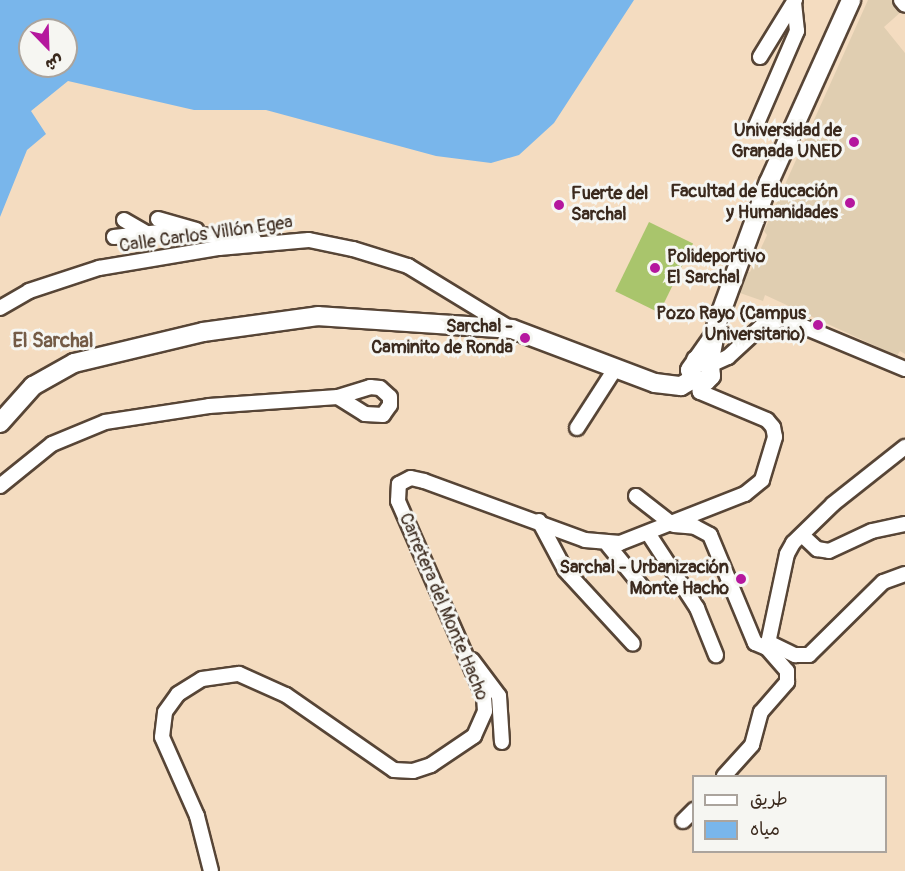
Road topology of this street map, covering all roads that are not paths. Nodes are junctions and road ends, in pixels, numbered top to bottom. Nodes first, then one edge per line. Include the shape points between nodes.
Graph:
1 (851, 0) edge
2 (901, 0) edge
3 (795, 2) edge
4 (905, 4) edge
5 (760, 57) dead end
6 (755, 128) dead end
7 (158, 219) dead end
8 (124, 220) dead end
9 (145, 232) junction
10 (204, 234) junction
11 (114, 237) dead end
12 (261, 243) junction
13 (0, 309) edge
14 (512, 329) junction
15 (615, 369) junction
16 (905, 369) edge
17 (700, 370) junction
18 (339, 397) dead end
19 (0, 423) edge
20 (576, 428) dead end
21 (905, 447) edge
22 (0, 486) edge
23 (636, 496) dead end
24 (705, 510) junction
25 (539, 522) junction
26 (672, 524) junction
27 (905, 524) edge
28 (706, 531) junction
29 (648, 533) junction
30 (802, 535) junction
31 (608, 545) junction
32 (905, 574) edge
33 (643, 588) dead end
34 (633, 644) dead end
35 (769, 646) junction
36 (465, 652) junction
37 (716, 654) dead end
38 (502, 742) dead end
39 (726, 775) edge
40 (692, 811) edge
41 (683, 821) dead end
42 (211, 871) edge

1 - 17 main road via 769,182
2 - 4 street
3 - 5 street
3 - 6 street via 796,31
7 - 10 street via 185,224
8 - 9 street
9 - 10 street
9 - 11 street
10 - 12 street via 243,237
12 - 13 street, Calle Carlos Villón Egea via 99,268 29,291
12 - 14 street, Calle Carlos Villón Egea via 329,242 397,262
14 - 15 main road
14 - 19 main road via 344,315 203,332 74,363 33,386
15 - 17 main road via 646,380
15 - 20 street
16 - 17 street via 785,319 766,322 728,357
17 - 24 street via 700,393 767,420 775,437 758,486
18 - 22 street via 209,406 105,422 52,444
21 - 30 street via 833,504
23 - 26 street
24 - 26 street
24 - 28 street via 701,517
25 - 31 street, Carretera del Monte Hacho
25 - 34 street via 565,570
25 - 36 street, Carretera del Monte Hacho via 424,481 411,478 399,484 398,501
26 - 28 street
26 - 29 street
27 - 30 street via 872,531 829,551 817,549
28 - 35 street via 720,553 755,643
29 - 31 street
29 - 37 street via 697,608
30 - 35 street via 787,554
31 - 33 street
32 - 35 street via 883,582 809,655 795,655
35 - 39 street via 787,671 787,682 761,712 752,745
36 - 38 street via 488,676 499,696
36 - 42 street, Carretera del Monte Hacho via 484,698 481,724 463,744 413,771 394,770 286,695 239,674 202,679 178,694 165,712 162,737 197,816
40 - 41 street

